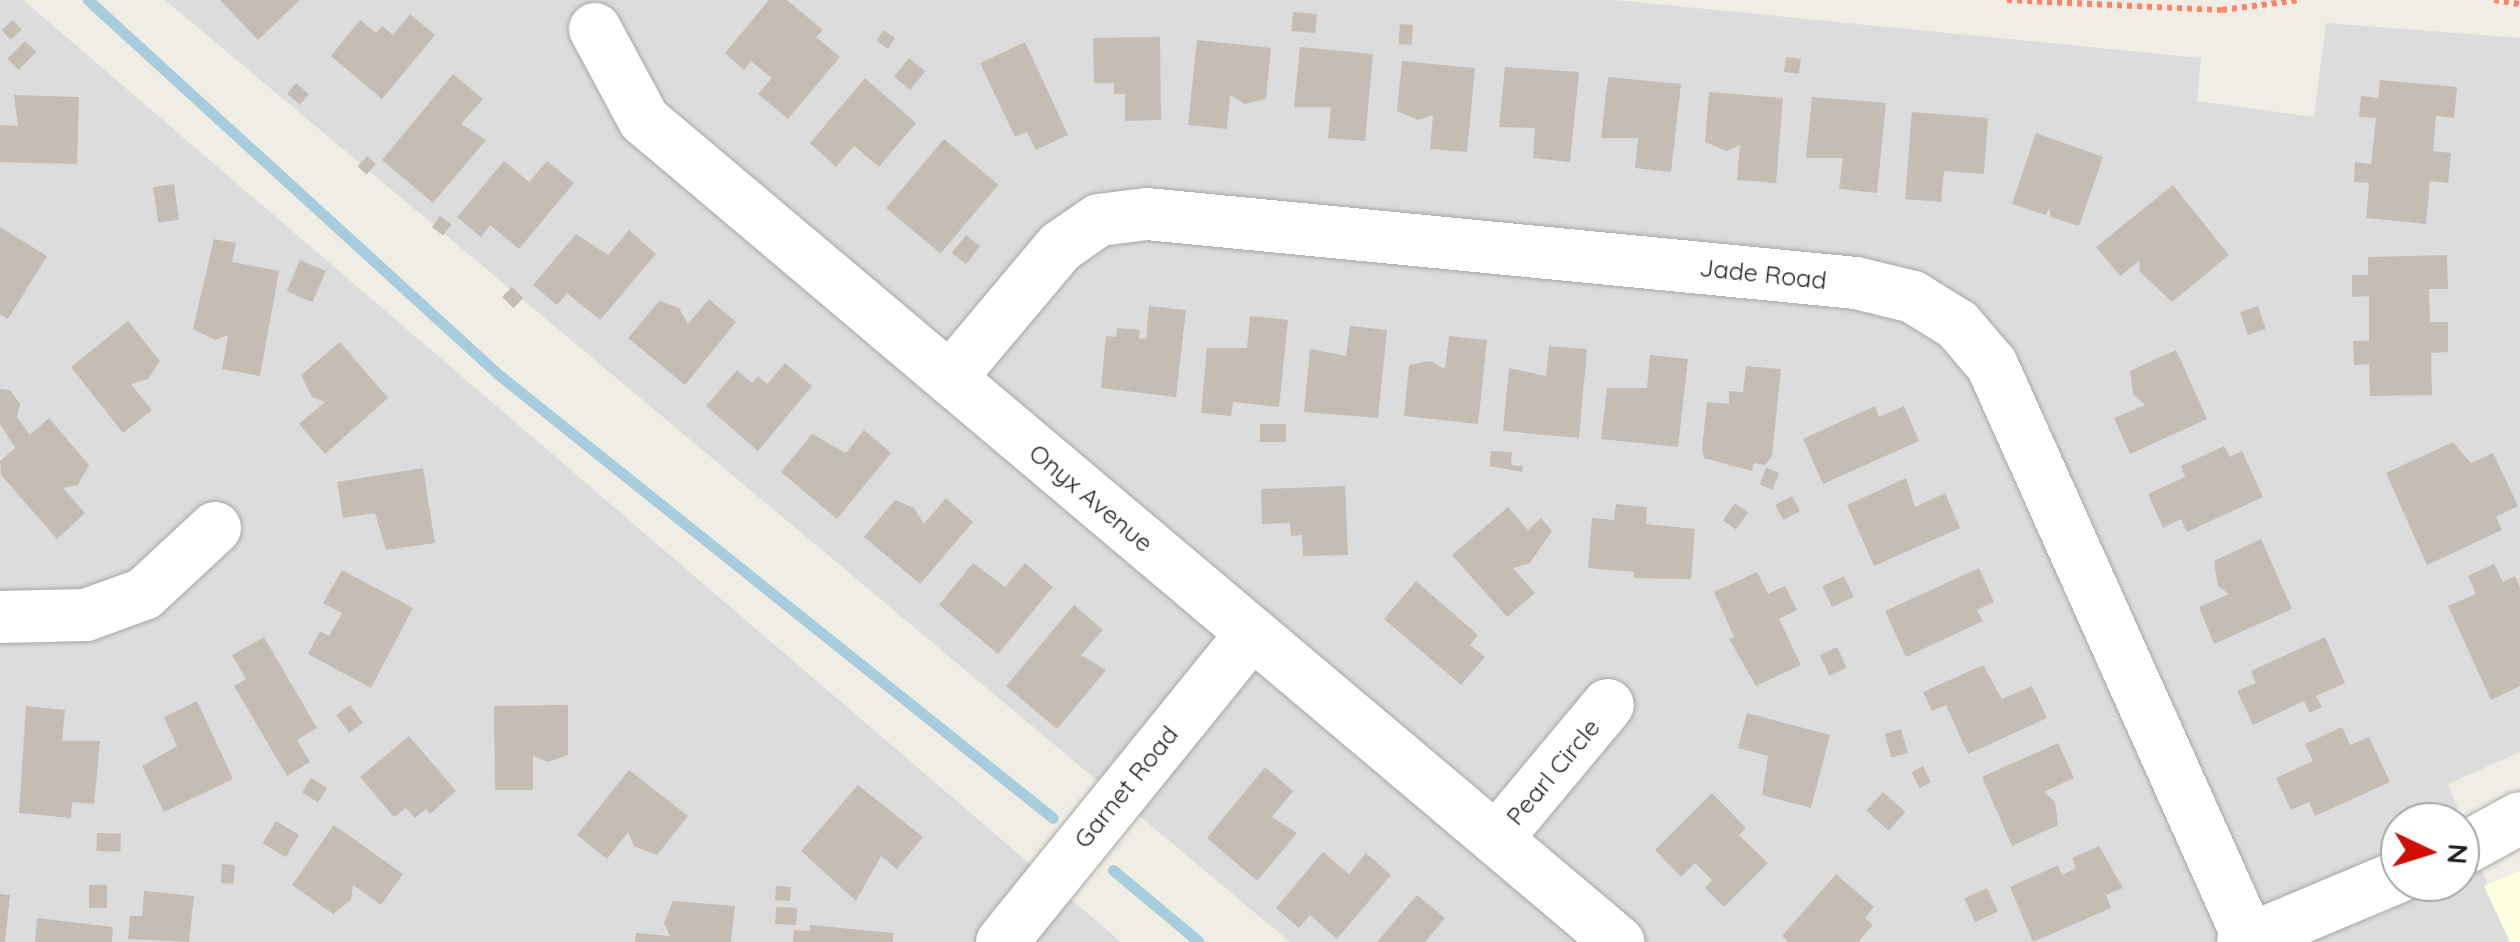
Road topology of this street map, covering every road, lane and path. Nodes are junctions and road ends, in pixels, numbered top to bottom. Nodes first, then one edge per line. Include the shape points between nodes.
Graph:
1 (2007, 0) edge
2 (2300, 0) edge
3 (2494, 0) edge
4 (2520, 4) edge
5 (595, 29) dead end
6 (950, 378) junction
7 (215, 528) dead end
8 (0, 617) edge
9 (1252, 633) junction
10 (1608, 705) dead end
11 (2520, 818) edge
12 (1496, 838) junction
13 (2480, 840) edge
14 (2380, 884) edge
15 (2246, 941) edge
16 (1002, 942) edge
17 (1618, 942) edge

1 - 2 path via 2222,10
3 - 4 path
5 - 6 street, Onyx Avenue via 644,120
6 - 9 street, Onyx Avenue
6 - 15 street, Jade Road via 1060,246 1100,220 1147,214 1856,284 1913,297 1958,325 1992,365
7 - 8 street via 144,594 86,616
9 - 12 street, Onyx Avenue
9 - 16 street, Garnet Road
10 - 12 street, Pearl Circle
11 - 13 street
12 - 17 street, Onyx Avenue
14 - 15 street

